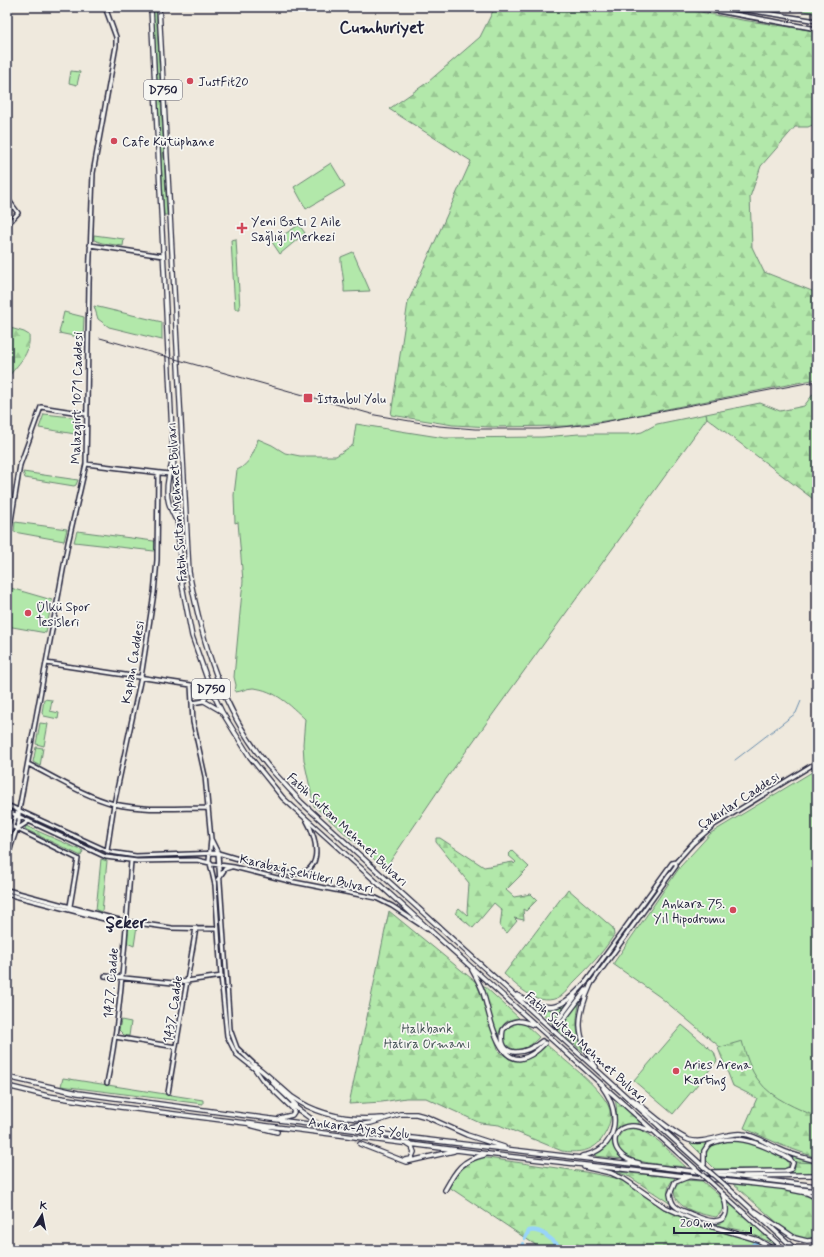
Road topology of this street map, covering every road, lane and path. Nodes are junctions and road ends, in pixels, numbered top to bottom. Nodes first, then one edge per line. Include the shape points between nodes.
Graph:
1 (105, 7) edge
2 (151, 7) edge
3 (160, 7) edge
4 (696, 7) edge
5 (728, 7) edge
6 (817, 21) edge
7 (817, 29) edge
8 (7, 198) edge
9 (7, 225) edge
10 (90, 245) junction
11 (163, 256) junction
12 (86, 414) junction
13 (173, 458) junction
14 (86, 464) junction
15 (158, 473) junction
16 (168, 474) junction
17 (176, 519) junction
18 (7, 546) edge
19 (46, 663) junction
20 (141, 677) junction
21 (210, 687) junction
22 (204, 701) junction
23 (192, 703) junction
24 (222, 712) junction
25 (817, 762) edge
26 (28, 764) junction
27 (114, 804) junction
28 (7, 805) edge
29 (208, 808) junction
30 (19, 810) junction
31 (7, 811) edge
32 (16, 815) junction
33 (20, 817) junction
34 (306, 819) junction
35 (29, 821) junction
36 (7, 824) edge
37 (12, 826) junction
38 (17, 829) junction
39 (211, 839) junction
40 (7, 840) edge
41 (107, 852) junction
42 (209, 853) junction
43 (218, 853) junction
44 (7, 858) edge
45 (131, 860) junction
46 (676, 862) junction
47 (210, 863) junction
48 (217, 863) junction
49 (234, 867) junction
50 (218, 879) junction
51 (7, 890) edge
52 (7, 894) edge
53 (70, 906) junction
54 (124, 922) junction
55 (196, 928) junction
56 (218, 929) junction
57 (431, 932) junction
58 (600, 962) junction
59 (604, 965) junction
60 (470, 967) junction
61 (105, 976) dead end
62 (221, 976) junction
63 (225, 976) junction
64 (121, 977) junction
65 (186, 982) junction
66 (586, 982) junction
67 (591, 984) junction
68 (510, 990) junction
69 (535, 1025) junction
70 (115, 1037) junction
71 (176, 1047) junction
72 (256, 1068) junction
73 (600, 1073) junction
74 (7, 1078) edge
75 (597, 1081) junction
76 (107, 1084) dead end
77 (7, 1086) edge
78 (621, 1092) junction
79 (168, 1093) dead end
80 (311, 1117) tunnel mouth
81 (390, 1117) junction
82 (276, 1119) junction
83 (232, 1121) junction
84 (283, 1128) junction
85 (337, 1128) junction
86 (656, 1134) junction
87 (406, 1143) junction
88 (458, 1150) junction
89 (516, 1150) junction
90 (488, 1154) junction
91 (568, 1156) junction
92 (817, 1161) edge
93 (559, 1162) junction
94 (704, 1167) junction
95 (704, 1172) junction
96 (817, 1174) edge
97 (690, 1176) junction
98 (731, 1176) junction
99 (767, 1184) junction
100 (817, 1186) edge
101 (446, 1190) dead end
102 (817, 1191) edge
103 (721, 1192) junction
104 (817, 1198) edge
105 (748, 1206) junction
106 (817, 1240) edge
107 (775, 1250) edge
108 (785, 1250) edge
109 (796, 1250) edge

1 - 10 street, Malazgirt 1071 Caddesi via 116,37 116,46 94,169
2 - 11 highway, Fatih Sultan Mehmet Bulvarı / D750
3 - 68 highway, Fatih Sultan Mehmet Bulvarı / D750 via 189,572 198,622 206,648 240,724 268,765 301,802
4 - 7 street
5 - 6 street
8 - 9 street via 18,213
10 - 11 street
10 - 12 street, Malazgirt 1071 Caddesi
11 - 13 highway, Fatih Sultan Mehmet Bulvarı / D750
12 - 14 street, Malazgirt 1071 Caddesi
12 - 18 street via 41,407 20,465
13 - 16 highway
13 - 17 highway, Fatih Sultan Mehmet Bulvarı / D750
14 - 15 street
14 - 19 street, Malazgirt 1071 Caddesi via 68,543
15 - 16 street
15 - 20 street, Kaplan Caddesi via 157,567
16 - 17 highway via 167,502
17 - 21 highway, Fatih Sultan Mehmet Bulvarı / D750 via 180,571 192,636
19 - 20 street
19 - 26 street, Malazgirt 1071 Caddesi
20 - 23 street via 191,685
20 - 27 street, Kaplan Caddesi
21 - 22 highway
21 - 24 highway, Fatih Sultan Mehmet Bulvarı / D750
22 - 23 street
22 - 24 highway
23 - 29 street
24 - 34 highway, Fatih Sultan Mehmet Bulvarı / D750 via 264,776
25 - 46 street, Çakırlar Caddesi via 714,825
26 - 27 street via 79,790
26 - 30 street, Malazgirt 1071 Caddesi
27 - 29 street via 151,809
27 - 41 street, Kaplan Caddesi
28 - 30 street, Karabağ Şehitleri Bulvarı
29 - 39 street
30 - 32 street
30 - 33 street
30 - 41 street, Karabağ Şehitleri Bulvarı
31 - 32 street, Karabağ Şehitleri Bulvarı
32 - 33 street, Karabağ Şehitleri Bulvarı
32 - 37 street
33 - 35 street, Karabağ Şehitleri Bulvarı
33 - 38 street
34 - 43 street, Karabağ Şehitleri Bulvarı via 315,837 316,851 313,863 300,873 286,873
34 - 57 highway, Fatih Sultan Mehmet Bulvarı / D750
35 - 38 street
35 - 45 street, Karabağ Şehitleri Bulvarı via 103,856
36 - 37 street
37 - 38 street
37 - 40 street
38 - 44 street
38 - 53 street via 78,859
39 - 42 street
39 - 43 street
41 - 42 street, Karabağ Şehitleri Bulvarı via 136,856
42 - 43 street, Karabağ Şehitleri Bulvarı
42 - 47 street
43 - 48 street
45 - 47 street, Karabağ Şehitleri Bulvarı via 197,860
45 - 54 street, 1427. Cadde
46 - 58 street, Çakırlar Caddesi via 672,863
46 - 59 street, Çakırlar Caddesi via 676,866
47 - 48 street, Karabağ Şehitleri Bulvarı
47 - 56 street via 215,885
48 - 49 street, Karabağ Şehitleri Bulvarı
48 - 50 street
49 - 50 street via 225,869
49 - 57 street, Karabağ Şehitleri Bulvarı via 376,898
50 - 63 street
51 - 53 street
52 - 54 street
53 - 54 street
54 - 55 street
54 - 64 street, 1427. Cadde
55 - 56 street
55 - 65 street, 1437. Cadde
56 - 62 street
57 - 60 highway, Fatih Sultan Mehmet Bulvarı / D750
58 - 59 street
58 - 66 street, Çakırlar Caddesi
59 - 67 street, Çakırlar Caddesi
60 - 69 highway, Fatih Sultan Mehmet Bulvarı / D750
60 - 69 highway via 482,991 498,1043 504,1052 510,1056 523,1058 537,1051 543,1042 518,1053 509,1050 502,1041 503,1030 510,1022 519,1020
61 - 64 street
62 - 63 street
62 - 65 street
62 - 72 street via 228,1041 236,1054
63 - 72 street via 232,1040
64 - 65 street
64 - 70 street, 1427. Cadde
65 - 71 street, 1437. Cadde
66 - 67 highway via 556,1025
66 - 68 highway via 566,1002 549,1007 531,1003
67 - 73 highway via 582,1008 580,1034
68 - 73 highway, Fatih Sultan Mehmet Bulvarı / D750
69 - 75 highway, Fatih Sultan Mehmet Bulvarı / D750
70 - 71 street
70 - 76 street, 1427. Cadde
71 - 79 street, 1437. Cadde
72 - 80 highway
72 - 81 highway via 294,1098 319,1111 353,1119
72 - 82 highway via 293,1110 291,1116
73 - 78 highway, Fatih Sultan Mehmet Bulvarı / D750
74 - 82 highway, Ankara-Ayaş Yolu via 78,1093
75 - 86 highway, Fatih Sultan Mehmet Bulvarı / D750
75 - 91 highway via 612,1103 615,1117 612,1131 605,1144 594,1152 582,1156
77 - 83 highway, Ankara-Ayaş Yolu via 73,1100
78 - 92 highway via 689,1140 743,1134 759,1138 780,1150
78 - 94 highway, Fatih Sultan Mehmet Bulvarı / D750
81 - 85 highway
81 - 89 highway via 406,1113 421,1115 472,1136
82 - 85 highway, Ankara-Ayaş Yolu
83 - 84 highway, Ankara-Ayaş Yolu
83 - 84 highway via 276,1133
84 - 87 highway, Ankara-Ayaş Yolu
85 - 89 highway, Ankara-Ayaş Yolu
86 - 95 highway via 628,1125 618,1132 616,1146 630,1161
86 - 103 highway, Fatih Sultan Mehmet Bulvarı / D750, bridge
87 - 88 highway, Ankara-Ayaş Yolu
87 - 88 highway via 414,1151 412,1158 408,1160 361,1144 410,1163 442,1152
88 - 90 highway, Ankara-Ayaş Yolu
89 - 91 highway, Ankara-Ayaş Yolu
90 - 93 highway, Ankara-Ayaş Yolu
90 - 101 highway via 474,1157 462,1164
91 - 95 highway, Ankara-Ayaş Yolu
93 - 97 highway, Ankara-Ayaş Yolu
93 - 107 highway via 611,1173 630,1182 673,1211 707,1226 758,1240
94 - 95 highway via 704,1151 708,1145 736,1138 756,1142 790,1158 793,1163 791,1169 785,1170
94 - 105 highway, Fatih Sultan Mehmet Bulvarı / D750, bridge
95 - 98 highway
96 - 98 highway
97 - 99 highway, Ankara-Ayaş Yolu
97 - 103 highway via 675,1182 670,1194 673,1204 680,1210 709,1221 720,1220 727,1208
98 - 100 highway
99 - 102 highway
99 - 104 highway via 807,1193
103 - 108 highway, Fatih Sultan Mehmet Bulvarı / D750
105 - 106 highway via 795,1238
105 - 109 highway, Fatih Sultan Mehmet Bulvarı / D750

